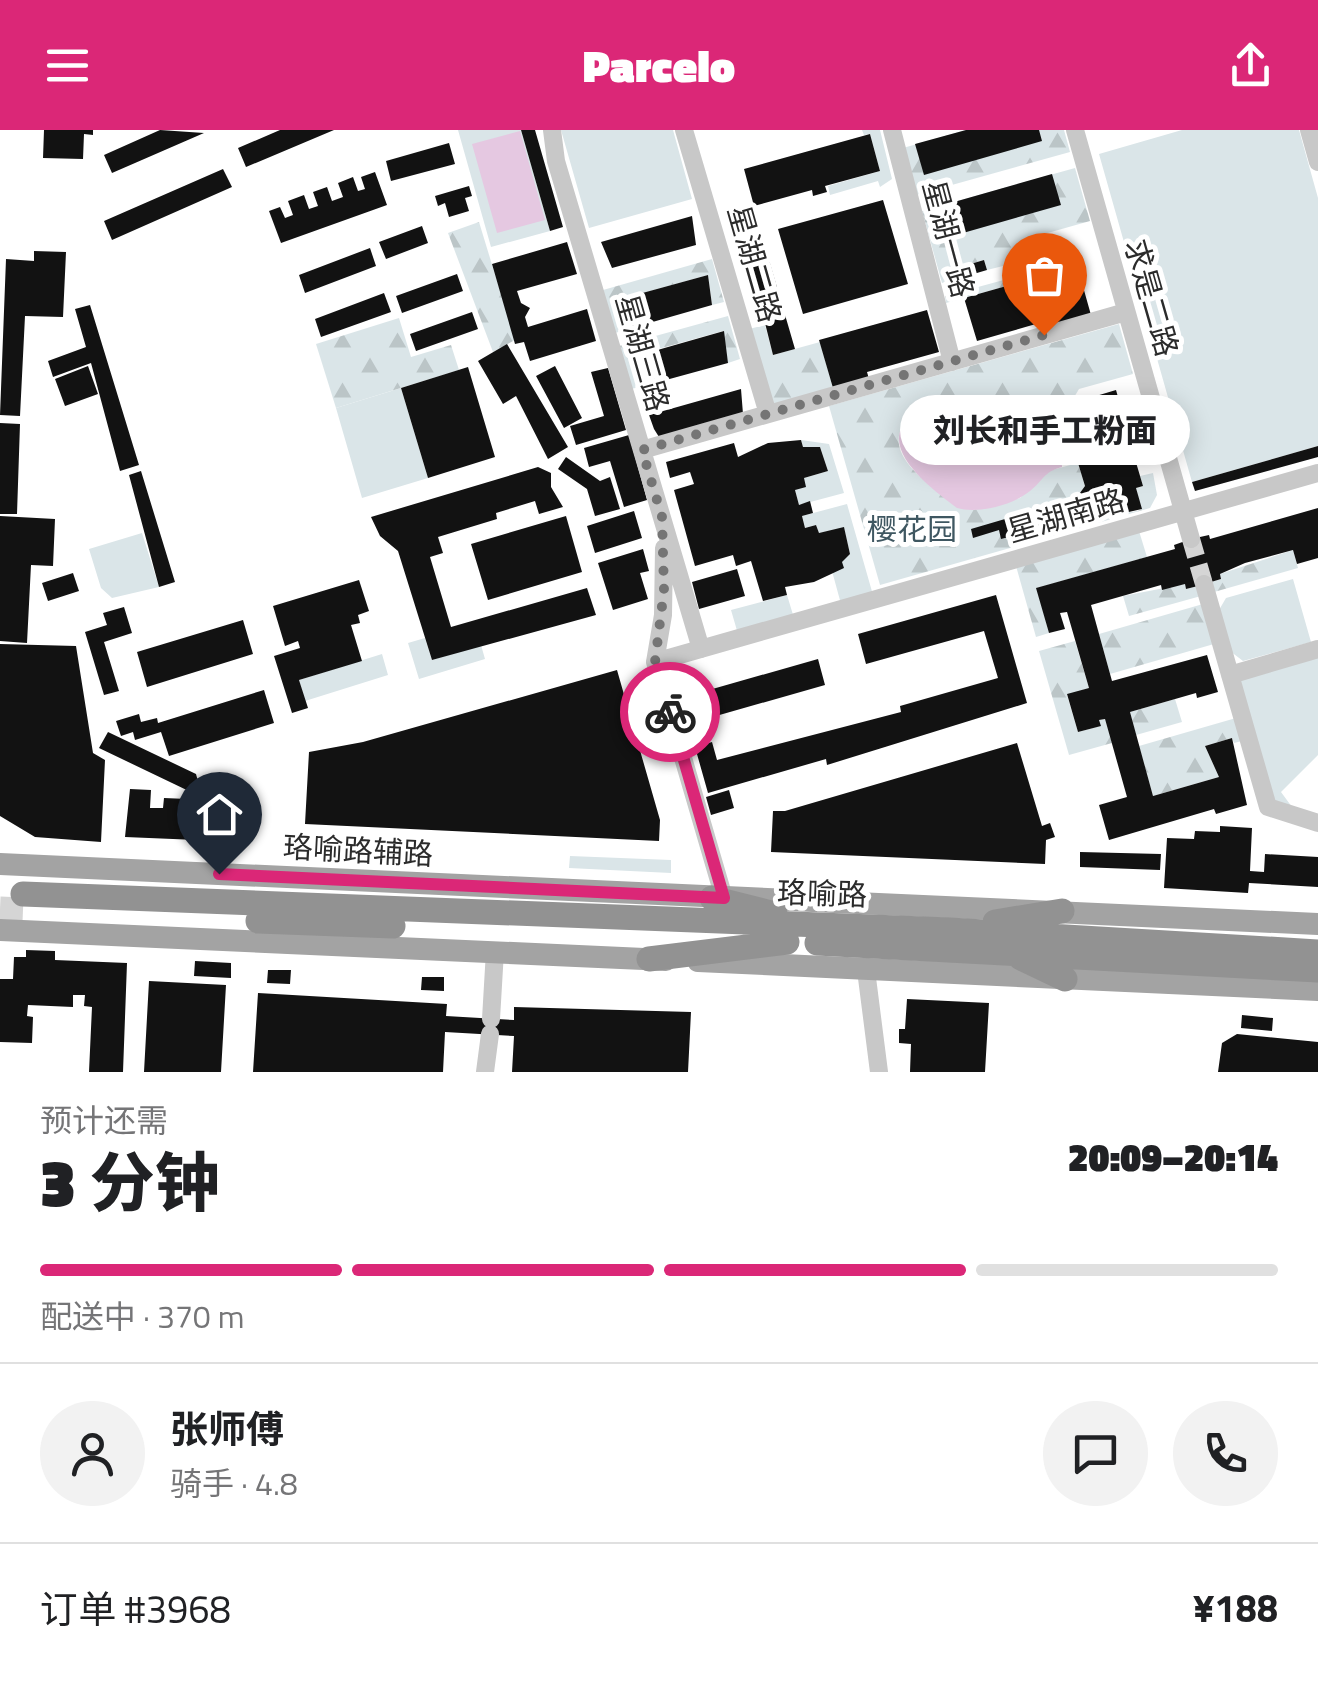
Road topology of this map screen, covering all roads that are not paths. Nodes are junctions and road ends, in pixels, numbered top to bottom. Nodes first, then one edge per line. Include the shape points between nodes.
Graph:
1 (552, 130) edge
2 (684, 130) edge
3 (892, 130) edge
4 (1074, 130) edge
5 (1309, 130) edge
6 (1318, 162) edge
7 (1126, 312) junction
8 (952, 362) junction
9 (768, 414) junction
10 (642, 450) junction
11 (1318, 473) edge
12 (1183, 512) junction
13 (662, 517) junction
14 (1191, 539) tunnel mouth
15 (1204, 584) tunnel mouth
16 (701, 649) junction
17 (1318, 650) edge
18 (655, 662) junction
19 (1230, 674) junction
20 (1318, 823) edge
21 (0, 846) edge
22 (21, 864) edge
23 (718, 898) junction
24 (1062, 911) junction
25 (8, 916) edge
26 (1318, 924) edge
27 (824, 926) junction
28 (950, 930) junction
29 (787, 942) junction
30 (494, 951) junction
31 (1318, 952) edge
32 (1012, 953) junction
33 (649, 959) junction
34 (866, 970) junction
35 (1318, 970) edge
36 (1064, 979) junction
37 (1318, 990) edge
38 (485, 1072) edge
39 (880, 1072) edge

1 - 10 street, 星湖三路
2 - 9 street, 星湖二路
3 - 8 street, 星湖一路
4 - 7 street, 求是二路
5 - 6 street
7 - 8 street
7 - 12 street, 求是二路
8 - 9 street
9 - 10 street
10 - 13 street, 星湖三路
11 - 12 street, 星湖南路
12 - 14 street, 求是二路
12 - 16 street, 星湖南路
13 - 16 street, 星湖三路
13 - 18 street via 664,590
15 - 19 street
16 - 18 street, 星湖南路
17 - 19 street
18 - 23 street
19 - 20 street via 1268,807
21 - 22 main road
22 - 23 main road, 珞喻路辅路
22 - 25 main road
23 - 24 main road, 珞喻路辅路
23 - 27 highway
24 - 26 main road, 珞喻路辅路
24 - 28 highway
25 - 27 highway, 珞喻路
25 - 29 highway, 珞喻路
25 - 30 main road via 45,932
27 - 28 highway, 珞喻路
28 - 31 highway, 珞喻路
29 - 32 highway, 珞喻路
29 - 33 highway
30 - 33 main road
30 - 38 street
32 - 35 highway, 珞喻路
32 - 36 highway
33 - 34 main road
34 - 36 main road
34 - 39 street
36 - 37 main road

